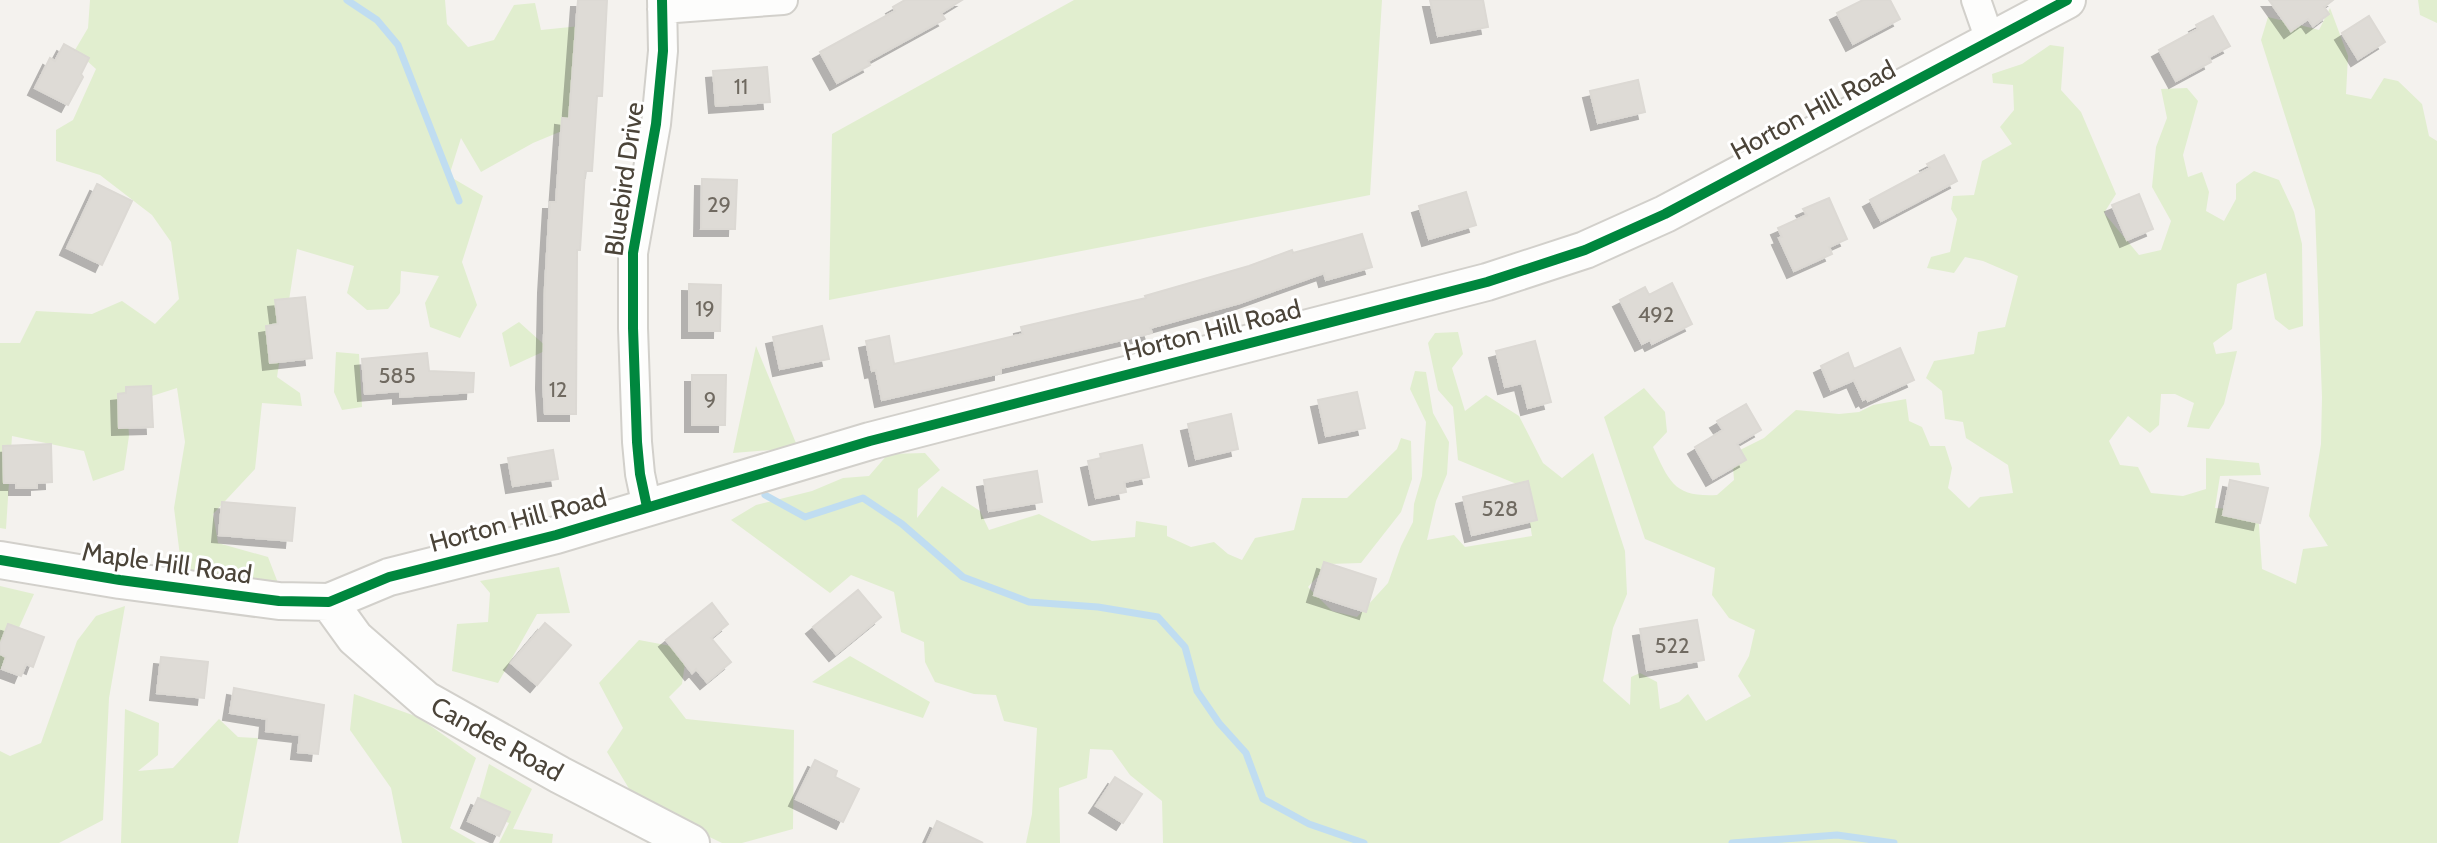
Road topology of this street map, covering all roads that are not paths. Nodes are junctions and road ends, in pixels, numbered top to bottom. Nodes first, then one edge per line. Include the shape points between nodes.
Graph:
1 (783, 0) edge
2 (1976, 0) edge
3 (2067, 0) edge
4 (662, 4) edge
5 (1990, 40) junction
6 (647, 507) junction
7 (0, 560) edge
8 (329, 602) junction
9 (691, 843) edge

1 - 4 street
2 - 5 street
3 - 5 street, Horton Hill Road
4 - 6 street, Bluebird Drive via 656,124 633,253 637,442
5 - 6 street, Horton Hill Road via 1665,214 1553,261 870,441
6 - 8 street, Horton Hill Road via 389,577
7 - 8 street, Maple Hill Road via 279,601
8 - 9 street, Candee Road via 355,638 426,700

